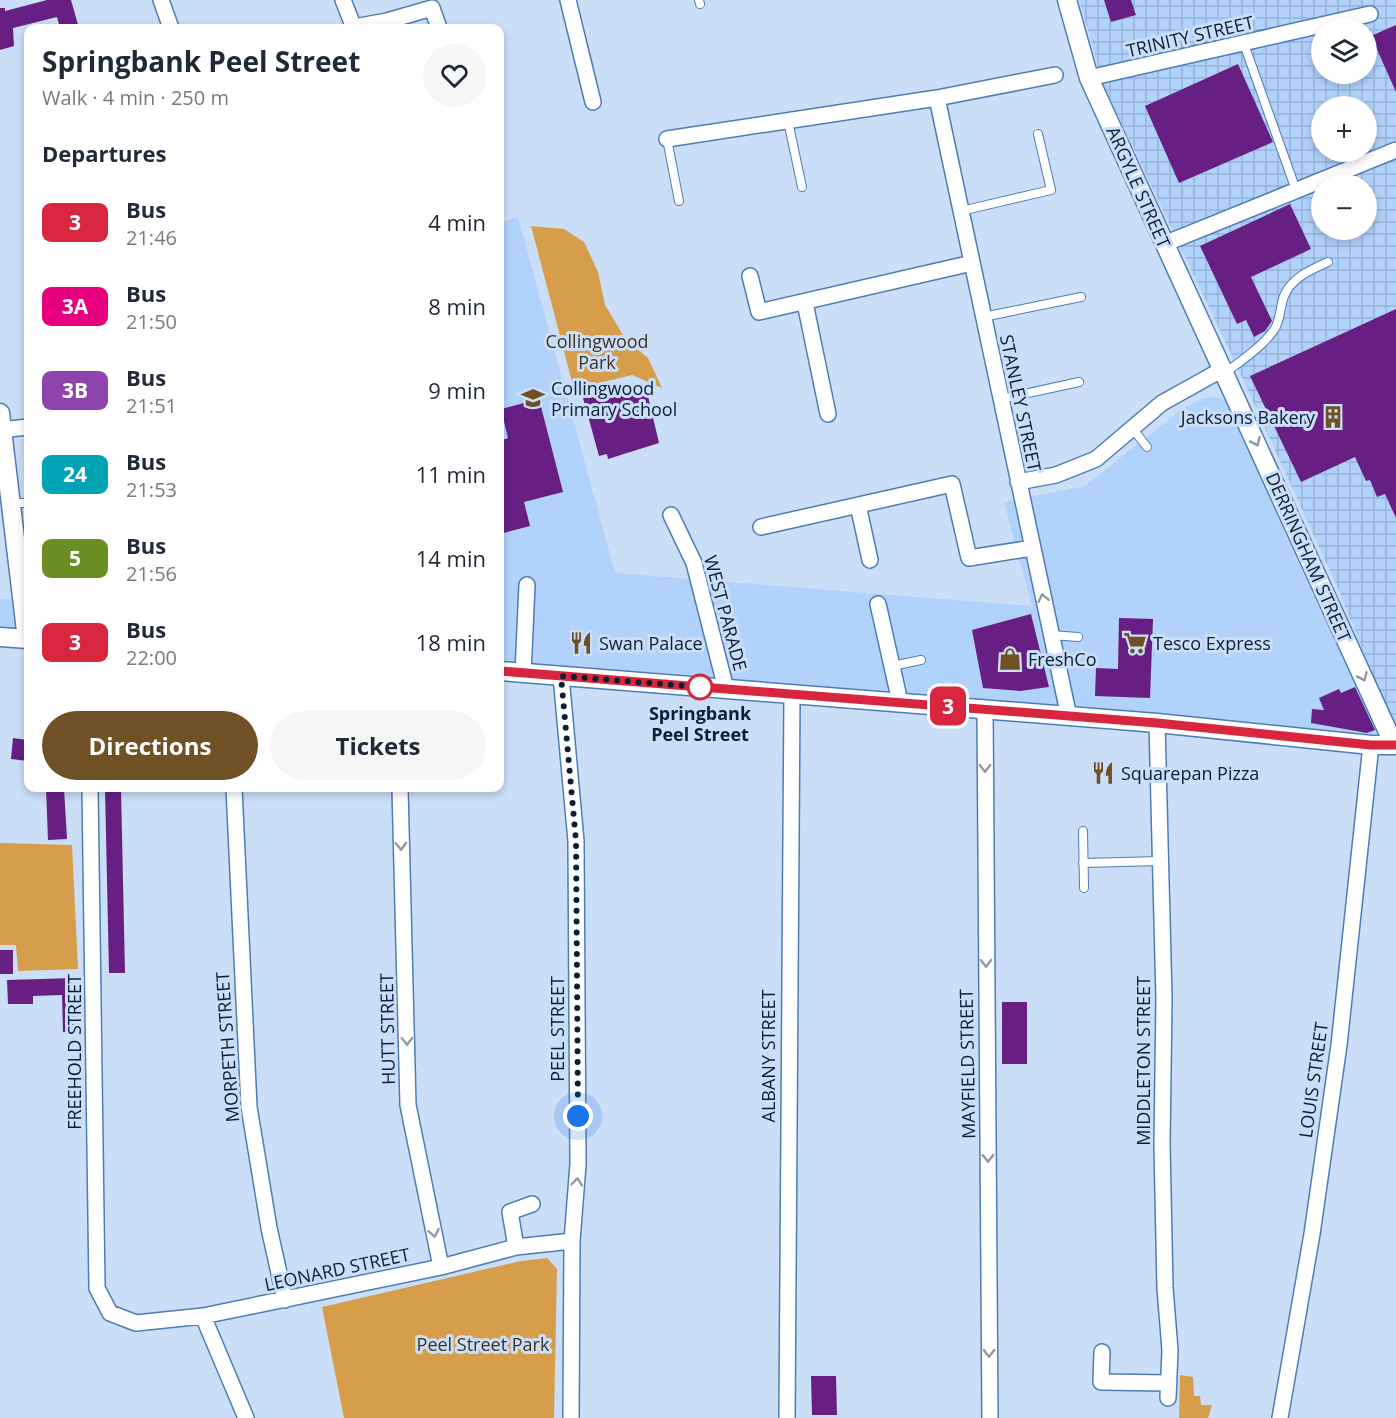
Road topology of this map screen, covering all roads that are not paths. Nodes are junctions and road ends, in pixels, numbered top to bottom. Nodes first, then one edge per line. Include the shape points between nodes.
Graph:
1 (161, 0) edge
2 (343, 0) edge
3 (568, 0) edge
4 (1067, 0) edge
5 (1370, 14) dead end
6 (170, 24) edge
7 (352, 24) edge
8 (373, 24) edge
9 (438, 24) edge
10 (1244, 44) junction
11 (1055, 75) dead end
12 (1089, 78) junction
13 (937, 98) junction
14 (593, 102) dead end
15 (788, 121) junction
16 (1038, 134) dead end
17 (667, 138) joint
18 (1396, 150) edge
19 (802, 187) dead end
20 (1296, 190) junction
21 (679, 201) dead end
22 (961, 211) junction
23 (1164, 244) junction
24 (1328, 262) dead end
25 (972, 263) junction
26 (750, 276) dead end
27 (1081, 297) dead end
28 (805, 303) junction
29 (983, 317) junction
30 (1224, 371) junction
31 (1080, 382) dead end
32 (1000, 399) junction
33 (828, 414) dead end
34 (1, 424) edge
35 (24, 427) edge
36 (1132, 428) junction
37 (1147, 447) dead end
38 (1018, 482) junction
39 (20, 503) edge
40 (858, 505) junction
41 (671, 515) dead end
42 (761, 527) dead end
43 (1032, 548) junction
44 (870, 560) dead end
45 (24, 571) edge
46 (527, 585) dead end
47 (878, 604) dead end
48 (1051, 635) junction
49 (0, 637) edge
50 (1078, 637) dead end
51 (24, 639) edge
52 (921, 660) dead end
53 (892, 666) junction
54 (504, 671) edge
55 (523, 673) junction
56 (561, 676) junction
57 (726, 689) junction
58 (792, 694) junction
59 (900, 702) junction
60 (985, 709) junction
61 (1069, 717) junction
62 (1157, 723) junction
63 (1371, 745) junction
64 (1395, 745) edge
65 (90, 792) edge
66 (234, 792) edge
67 (400, 792) edge
68 (1083, 831) dead end
69 (1161, 861) junction
70 (1083, 863) junction
71 (1084, 888) dead end
72 (532, 1204) dead end
73 (572, 1241) junction
74 (516, 1247) junction
75 (441, 1267) junction
76 (285, 1300) junction
77 (110, 1313) joint
78 (203, 1316) junction
79 (1102, 1352) dead end
80 (246, 1418) edge
81 (571, 1418) edge
82 (787, 1418) edge
83 (990, 1418) edge
84 (1280, 1418) edge

1 - 6 street
2 - 7 street
3 - 14 street
4 - 12 street, ARGYLE STREET
5 - 10 street, TRINITY STREET
8 - 9 street via 432,8
10 - 12 street, TRINITY STREET
10 - 20 lane
11 - 13 street
12 - 23 street, ARGYLE STREET
13 - 15 street
13 - 22 street, STANLEY STREET
15 - 17 street
15 - 19 lane
16 - 22 lane via 1051,190
17 - 21 lane
18 - 20 street
20 - 23 street
22 - 25 street, STANLEY STREET
23 - 30 street, ARGYLE STREET
24 - 30 lane via 1292,284 1283,297 1274,331
25 - 28 street
25 - 29 street, STANLEY STREET
26 - 28 street via 759,312
27 - 29 lane
28 - 33 street
29 - 32 street, STANLEY STREET
30 - 36 street via 1162,403
30 -> 64 street, DERRINGHAM STREET
31 - 32 lane
32 - 38 street, STANLEY STREET
34 - 35 street
34 - 39 street
36 - 37 lane
36 - 38 street via 1096,459 1056,475
38 - 43 street, STANLEY STREET
39 - 45 street
40 - 42 street
40 - 43 street via 952,484 969,558
40 - 44 street
41 - 57 street, WEST PARADE via 694,563
48 -> 43 street, STANLEY STREET
46 - 55 street
47 - 53 street
48 - 50 lane
48 - 61 street, STANLEY STREET
49 - 51 street
52 - 53 lane
53 - 59 street
54 - 55 street
55 - 56 street
56 - 57 street
73 -> 56 street, PEEL STREET via 578,1164 576,841
57 - 58 street
58 - 59 street
58 - 82 street, ALBANY STREET
59 - 60 street
60 - 61 street
60 -> 83 street, MAYFIELD STREET
61 - 62 street
62 - 63 street
62 - 69 street, MIDDLETON STREET
63 - 64 street
63 - 84 street, LOUIS STREET via 1339,1046
65 - 77 street, FREEHOLD STREET via 97,1288
66 - 76 street, MORPETH STREET via 249,1107
67 -> 75 street, HUTT STREET via 408,1105
68 - 70 lane
69 - 70 lane
69 - 79 street, MIDDLETON STREET via 1168,1391 1101,1382
70 - 71 lane
72 - 74 street via 510,1212
73 - 74 street, LEONARD STREET
73 - 81 street, PEEL STREET
74 - 75 street, LEONARD STREET
75 - 76 street, LEONARD STREET
76 - 78 street, LEONARD STREET
77 - 78 street, LEONARD STREET via 136,1323
78 - 80 street

